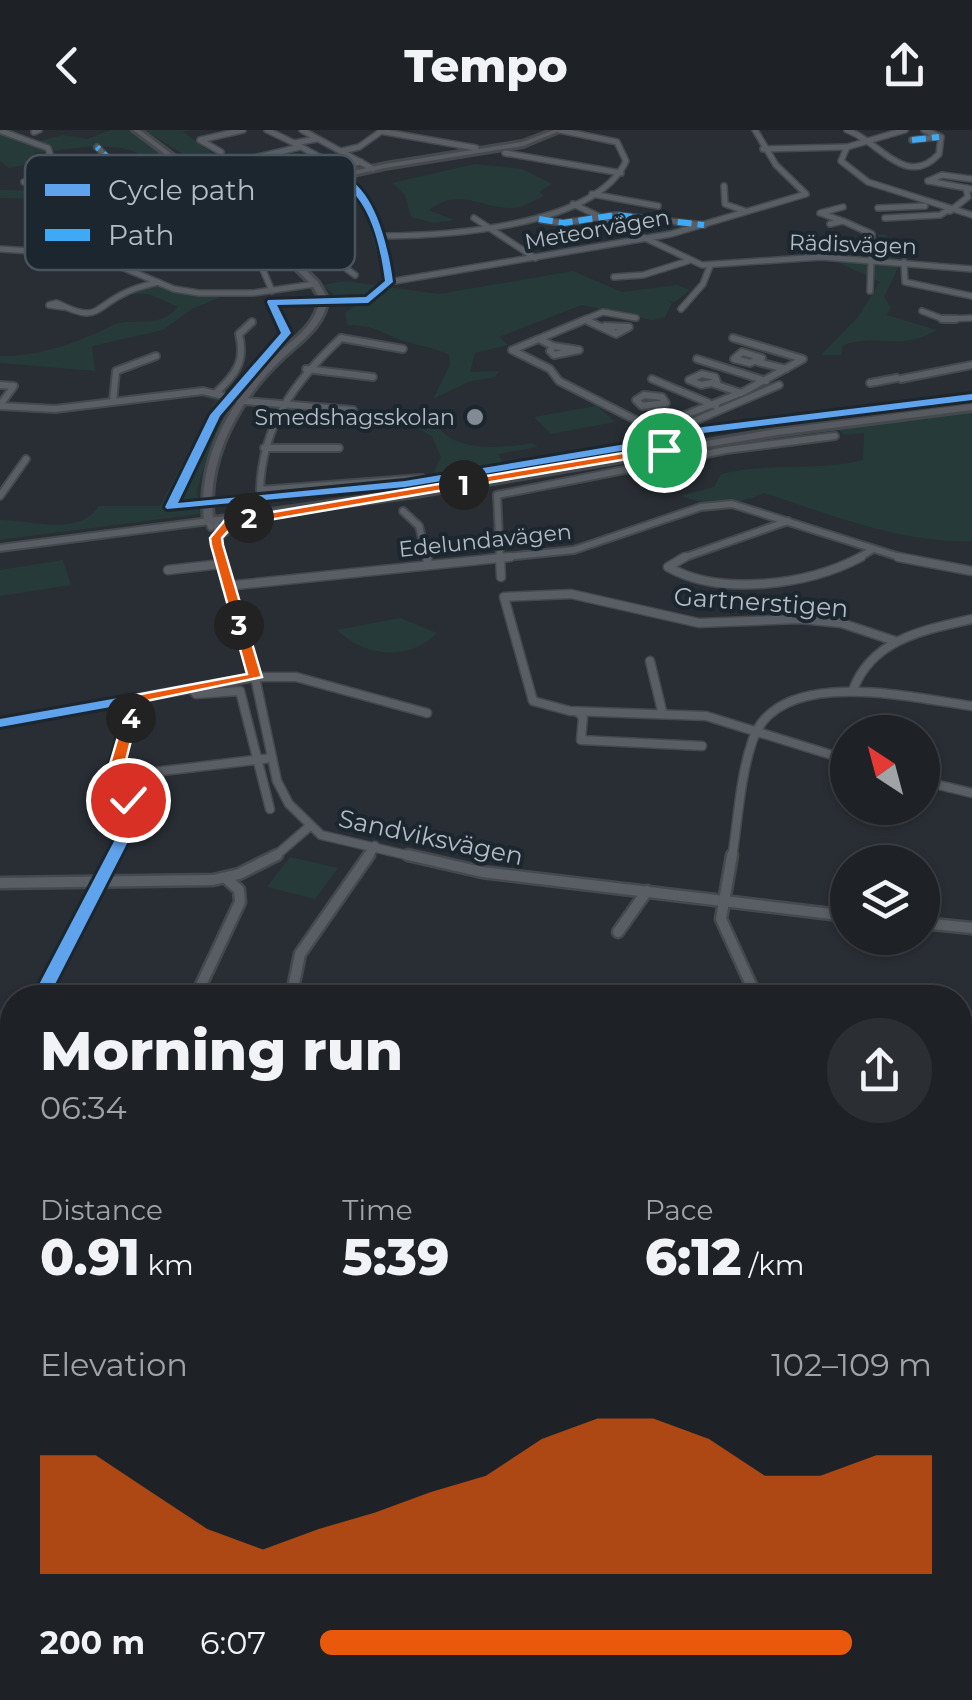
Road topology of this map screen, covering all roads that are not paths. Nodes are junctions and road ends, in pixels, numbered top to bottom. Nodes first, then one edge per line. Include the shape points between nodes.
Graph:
1 (136, 130) edge
2 (243, 130) edge
3 (267, 130) edge
4 (302, 130) edge
5 (559, 130) edge
6 (605, 130) edge
7 (755, 130) edge
8 (847, 130) edge
9 (905, 130) edge
10 (924, 130) edge
11 (3, 131) edge
12 (382, 131) edge
13 (940, 137) junction
14 (318, 138) junction
15 (603, 138) junction
16 (872, 138) junction
17 (912, 140) dead end
18 (297, 145) junction
19 (97, 147) dead end
20 (476, 148) dead end
21 (763, 148) junction
22 (846, 148) junction
23 (221, 152) dead end
24 (342, 152) junction
25 (505, 153) dead end
26 (49, 155) edge
27 (105, 155) edge
28 (169, 155) edge
29 (259, 155) edge
30 (314, 155) edge
31 (348, 155) edge
32 (355, 159) edge
33 (361, 162) junction
34 (355, 163) edge
35 (373, 169) junction
36 (355, 173) edge
37 (621, 173) junction
38 (972, 180) edge
39 (724, 186) dead end
40 (355, 187) edge
41 (969, 189) edge
42 (592, 194) junction
43 (573, 204) junction
44 (960, 204) junction
45 (658, 206) dead end
46 (933, 206) junction
47 (972, 206) edge
48 (843, 207) dead end
49 (878, 208) dead end
50 (949, 210) junction
51 (748, 212) junction
52 (826, 215) junction
53 (972, 215) edge
54 (607, 216) junction
55 (474, 218) dead end
56 (885, 218) dead end
57 (539, 219) junction
58 (810, 219) dead end
59 (842, 221) junction
60 (830, 224) dead end
61 (704, 225) junction
62 (499, 231) junction
63 (378, 236) junction
64 (653, 238) junction
65 (25, 248) edge
66 (0, 250) edge
67 (535, 258) junction
68 (869, 260) junction
69 (688, 261) junction
70 (904, 262) junction
71 (710, 266) junction
72 (972, 269) edge
73 (132, 270) edge
74 (263, 270) edge
75 (301, 270) edge
76 (348, 270) edge
77 (355, 275) dead end
78 (614, 277) dead end
79 (158, 282) junction
80 (315, 284) junction
81 (870, 290) dead end
82 (272, 291) junction
83 (972, 296) edge
84 (63, 308) dead end
85 (682, 309) dead end
86 (922, 312) dead end
87 (636, 318) dead end
88 (972, 318) edge
89 (588, 321) junction
90 (252, 322) dead end
91 (605, 326) dead end
92 (732, 338) dead end
93 (541, 340) junction
94 (553, 346) dead end
95 (403, 349) dead end
96 (156, 356) dead end
97 (697, 359) dead end
98 (758, 362) dead end
99 (972, 365) edge
100 (306, 369) junction
101 (786, 369) junction
102 (374, 377) dead end
103 (652, 379) dead end
104 (766, 380) junction
105 (714, 384) dead end
106 (870, 384) dead end
107 (0, 385) edge
108 (216, 393) junction
109 (741, 393) junction
110 (113, 401) junction
111 (244, 401) junction
112 (714, 404) junction
113 (0, 405) edge
114 (279, 406) junction
115 (661, 406) dead end
116 (972, 406) edge
117 (353, 410) dead end
118 (728, 410) junction
119 (683, 417) junction
120 (660, 425) dead end
121 (835, 436) dead end
122 (672, 442) junction
123 (264, 448) junction
124 (339, 448) dead end
125 (26, 460) dead end
126 (638, 467) junction
127 (422, 478) dead end
128 (657, 482) dead end
129 (0, 496) edge
130 (402, 510) dead end
131 (262, 512) junction
132 (212, 516) junction
133 (788, 521) junction
134 (216, 538) junction
135 (0, 546) edge
136 (873, 549) junction
137 (499, 558) junction
138 (428, 563) junction
139 (221, 564) junction
140 (168, 570) dead end
141 (972, 571) edge
142 (501, 578) dead end
143 (226, 586) junction
144 (972, 619) edge
145 (895, 641) junction
146 (650, 661) dead end
147 (255, 677) junction
148 (192, 689) junction
149 (853, 690) junction
150 (134, 699) junction
151 (972, 706) edge
152 (662, 711) junction
153 (427, 712) dead end
154 (578, 712) junction
155 (0, 723) edge
156 (756, 727) junction
157 (702, 746) dead end
158 (830, 754) edge
159 (272, 758) junction
160 (257, 760) junction
161 (120, 776) junction
162 (940, 785) edge
163 (972, 793) edge
164 (270, 809) dead end
165 (310, 826) junction
166 (375, 846) junction
167 (100, 879) junction
168 (228, 879) junction
169 (0, 883) edge
170 (646, 891) junction
171 (723, 900) junction
172 (830, 914) edge
173 (940, 925) edge
174 (972, 928) edge
175 (618, 932) dead end
176 (47, 985) edge
177 (201, 985) edge
178 (294, 985) edge
179 (752, 985) edge

1 - 28 street
2 - 23 street via 200,140
3 - 18 street
4 - 14 street
5 - 15 street
5 - 35 street via 523,144
6 - 15 street
7 - 21 street
8 - 16 street
9 - 16 street
10 - 13 street
11 - 26 street via 47,147
12 - 20 street
12 - 24 street
13 - 16 street via 940,156 916,166 890,160
13 - 17 street
14 - 18 street
14 - 24 street
15 - 37 street via 622,146
16 - 22 street
18 - 29 street
18 - 30 street
19 - 27 street
21 - 22 street
21 - 51 street, Meteorvägen via 807,192
22 - 46 street via 841,161 856,176
24 - 31 street
25 - 37 street
32 - 33 street
33 - 34 street
33 - 35 street
35 - 36 street
37 - 42 street
38 - 41 street
38 - 41 street via 942,175 928,181
39 - 51 street via 724,204
40 - 63 street
41 - 44 street
42 - 43 street
42 - 45 street
43 - 54 street
43 - 57 street
44 - 47 street
44 - 50 street
46 - 49 street
46 - 50 street
48 - 52 street via 820,213
50 - 53 street
50 - 56 street
51 - 61 street, Meteorvägen
52 - 58 street
52 - 59 street
54 - 57 street via 557,224
54 - 61 street
54 - 64 street, Rädisvägen
55 - 62 street
57 - 62 street
59 - 60 street
59 - 68 street via 872,234
61 - 64 street, Meteorvägen
62 - 63 street
62 - 67 street
63 - 67 street, Meteorvägen via 389,282
64 - 67 street, Meteorvägen
64 - 69 street, Rädisvägen
65 - 66 street
68 - 70 street, Rädisvägen
68 - 71 street, Rädisvägen via 807,256
68 - 81 street
69 - 71 street, Rädisvägen
69 - 78 street
70 - 72 street, Rädisvägen
70 - 83 street via 905,282
71 - 85 street
73 - 79 street
74 - 82 street
75 - 80 street
76 - 77 street
79 - 82 street via 211,295
79 - 84 street via 126,292 97,314
80 - 82 street
80 - 111 street via 324,299 318,322 273,362
86 - 88 street
87 - 89 street via 611,311
89 - 91 street
89 - 93 street
90 - 108 street via 240,334 242,367
92 - 101 street via 800,355
93 - 94 street
93 - 122 street via 512,350
95 - 100 street via 341,338
96 - 110 street via 116,371
97 - 104 street
98 - 101 street
99 - 106 street
100 - 102 street
100 - 114 street
101 - 104 street
103 - 112 street
104 - 109 street
104 - 118 street via 778,385
105 - 109 street
107 - 113 street via 14,386
108 - 110 street
108 - 111 street
109 - 112 street
110 - 113 street via 55,409
111 - 114 street
111 - 132 street via 213,460 206,489
112 - 118 street
112 - 119 street
114 - 117 street
114 - 123 street
115 - 119 street
116 - 122 street
118 - 122 street
119 - 120 street
121 - 126 street
122 - 131 street
123 - 124 street
123 - 127 street via 260,490
125 - 129 street
126 - 128 street
126 - 137 street via 497,494
130 - 138 street via 425,536
131 - 132 street
131 - 134 street via 229,523
132 - 134 street, Sandviksvägen
132 - 135 street
133 - 136 street, Edelundavägen
133 - 136 street via 668,567 700,579 767,580 844,568
133 - 137 street, Edelundavägen via 718,504 574,550
134 - 139 street, Sandviksvägen
136 - 141 street, Edelundavägen
137 - 138 street, Edelundavägen
137 - 142 street
138 - 143 street, Edelundavägen
139 - 140 street
139 - 143 street, Sandviksvägen
143 - 147 street, Sandviksvägen
144 - 145 street
145 - 149 street via 856,674
145 - 154 street, Gartnerstigen via 841,623 699,622 570,594 504,597 533,701
146 - 152 street
147 - 148 street
147 - 153 street via 296,677
147 - 159 street, Sandviksvägen
148 - 150 street
148 - 160 street via 240,691
149 - 151 street
149 - 156 street via 788,702
150 - 155 street
150 - 161 street via 117,764
152 - 154 street
152 - 156 street
154 - 157 street via 581,740
156 - 158 street
156 - 171 street
159 - 160 street
159 - 165 street, Sandviksvägen via 289,804
160 - 161 street
160 - 164 street
161 - 167 street via 129,826
162 - 163 street
165 - 166 street, Sandviksvägen
165 - 168 street via 282,851
166 - 170 street, Sandviksvägen via 482,872
166 - 178 street via 300,954
167 - 168 street via 193,885
167 - 169 street
167 - 176 street
168 - 177 street via 240,902
170 - 171 street, Sandviksvägen
170 - 175 street
171 - 172 street, Sandviksvägen
171 - 179 street via 721,919
173 - 174 street

